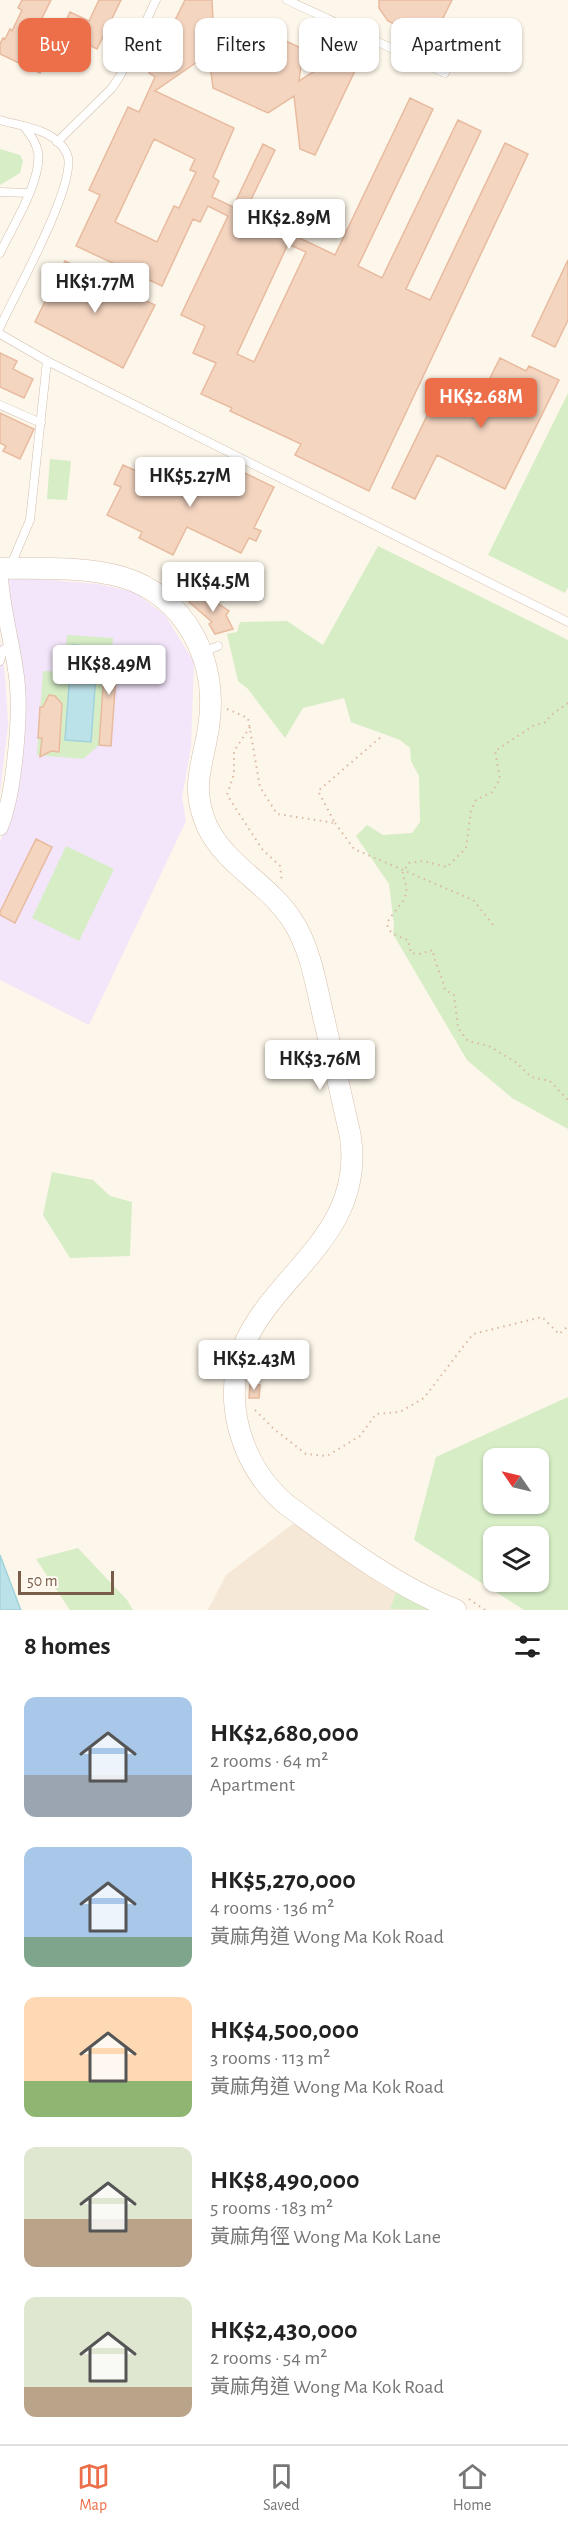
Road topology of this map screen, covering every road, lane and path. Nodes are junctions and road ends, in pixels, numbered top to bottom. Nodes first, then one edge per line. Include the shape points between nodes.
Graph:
1 (156, 0) edge
2 (287, 0) edge
3 (445, 73) dead end
4 (0, 120) edge
5 (25, 128) junction
6 (57, 142) junction
7 (0, 192) edge
8 (28, 193) junction
9 (0, 252) edge
10 (0, 327) edge
11 (0, 334) edge
12 (47, 360) junction
13 (0, 405) edge
14 (41, 423) junction
15 (3, 569) edge
16 (568, 622) edge
17 (10, 645) junction
18 (0, 661) edge
19 (211, 702) junction
20 (568, 703) edge
21 (250, 727) junction
22 (382, 736) dead end
23 (335, 823) junction
24 (0, 828) edge
25 (405, 870) junction
26 (286, 912) junction
27 (495, 927) dead end
28 (568, 1100) edge
29 (568, 1326) edge
30 (235, 1398) junction
31 (456, 1610) edge

1 - 6 lane via 112,88
2 - 3 lane
4 - 5 lane
5 - 6 lane via 44,132
5 - 8 lane via 38,153 36,175
6 - 10 lane via 68,155 67,180
7 - 8 lane
8 - 9 lane
11 - 12 lane
12 - 14 lane
12 - 16 lane
13 - 14 lane
14 - 15 lane via 30,520
15 - 17 street via 2,603
15 - 19 street via 96,572 134,582 159,596 211,649
17 - 18 lane via 3,650
17 - 24 street via 18,710 10,792
19 - 21 path via 248,718
19 - 26 street via 198,770 202,813 218,844
20 - 25 path via 546,722 495,751 501,779 492,792 476,800 466,848 455,860 447,867 423,861 410,863
21 - 23 path via 260,787 277,814
21 - 26 path via 234,751 234,774 227,795 262,849 280,866
22 - 23 path via 318,791
23 - 25 path via 354,849
25 - 27 path via 473,900
25 - 28 path via 402,874 407,895 387,923 388,929 408,940 411,953 433,950 445,990 454,995 458,1028 468,1041 489,1046 531,1077 550,1081
26 - 30 street via 302,938 314,972 350,1134 351,1174 345,1201 332,1227 252,1326 238,1363
29 - 30 path via 559,1334 542,1317 473,1334 424,1398 400,1412 376,1414 360,1436 327,1456 306,1454
30 - 31 street via 237,1420 249,1457 279,1499 403,1585

